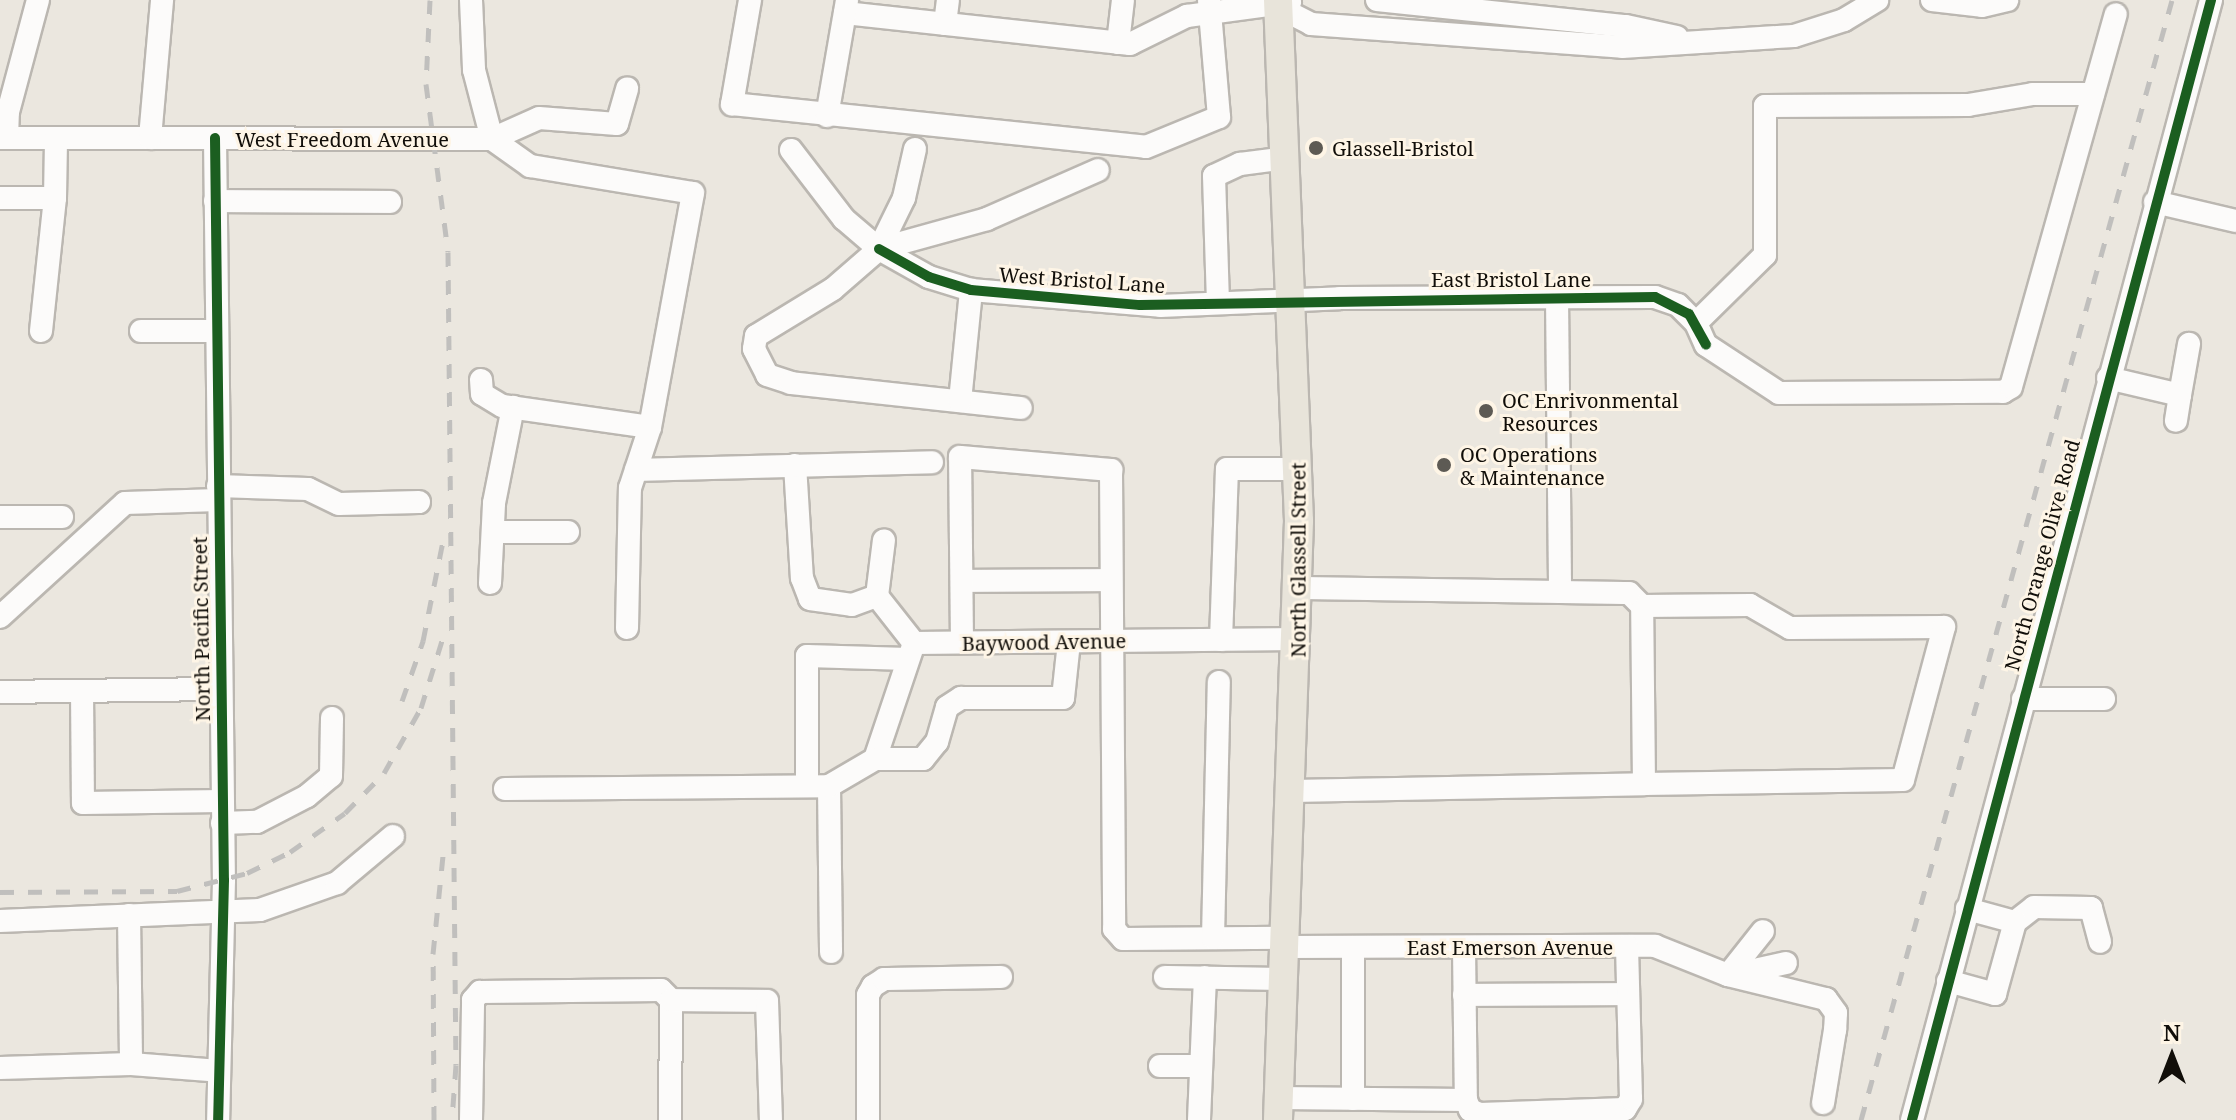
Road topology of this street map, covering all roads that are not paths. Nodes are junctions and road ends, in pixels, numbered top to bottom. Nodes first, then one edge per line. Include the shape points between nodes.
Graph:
1 (38, 0) edge
2 (162, 0) edge
3 (471, 0) edge
4 (750, 0) edge
5 (948, 0) edge
6 (1123, 0) edge
7 (1377, 0) edge
8 (1877, 0) edge
9 (1932, 0) edge
10 (2007, 0) edge
11 (2211, 0) edge
12 (1283, 2) edge
13 (846, 6) edge
14 (1209, 7) edge
15 (1528, 8) edge
16 (2116, 14) dead end
17 (945, 24) junction
18 (1685, 40) junction
19 (1118, 43) junction
20 (1525, 43) junction
21 (627, 88) dead end
22 (2093, 94) junction
23 (827, 116) junction
24 (3, 138) edge
25 (56, 138) junction
26 (150, 138) junction
27 (215, 138) junction
28 (492, 139) junction
29 (915, 149) dead end
30 (791, 150) dead end
31 (1286, 158) junction
32 (1098, 170) dead end
33 (0, 198) edge
34 (55, 198) junction
35 (215, 201) junction
36 (390, 202) dead end
37 (2155, 202) junction
38 (2236, 221) edge
39 (879, 249) junction
40 (971, 290) junction
41 (1557, 297) junction
42 (1292, 299) junction
43 (1218, 303) junction
44 (1696, 323) junction
45 (41, 331) dead end
46 (141, 331) dead end
47 (216, 331) junction
48 (2189, 344) dead end
49 (2108, 378) junction
50 (481, 380) dead end
51 (2180, 395) junction
52 (960, 401) junction
53 (513, 407) junction
54 (1021, 408) dead end
55 (2176, 421) dead end
56 (650, 427) junction
57 (932, 462) dead end
58 (795, 465) junction
59 (1298, 469) junction
60 (636, 470) junction
61 (218, 493) junction
62 (419, 502) dead end
63 (0, 517) edge
64 (62, 517) dead end
65 (493, 532) junction
66 (568, 532) dead end
67 (884, 540) dead end
68 (1111, 580) junction
69 (962, 581) junction
70 (490, 583) dead end
71 (1298, 588) junction
72 (1560, 592) junction
73 (877, 596) junction
74 (1642, 606) junction
75 (0, 617) edge
76 (627, 628) dead end
77 (1298, 639) junction
78 (1221, 640) junction
79 (1111, 641) junction
80 (962, 642) junction
81 (1069, 642) junction
82 (911, 651) junction
83 (1219, 682) dead end
84 (219, 689) junction
85 (82, 691) junction
86 (0, 692) edge
87 (2023, 699) junction
88 (2104, 699) dead end
89 (332, 718) dead end
90 (875, 759) junction
91 (1644, 784) junction
92 (818, 786) junction
93 (505, 789) dead end
94 (1292, 791) junction
95 (222, 812) junction
96 (393, 836) dead end
97 (1967, 909) junction
98 (223, 912) junction
99 (129, 915) junction
100 (0, 921) edge
101 (2015, 922) junction
102 (1763, 931) dead end
103 (1213, 938) junction
104 (1286, 942) junction
105 (2100, 942) dead end
106 (1627, 946) junction
107 (1353, 947) junction
108 (1464, 947) junction
109 (831, 952) dead end
110 (1786, 963) dead end
111 (1728, 975) junction
112 (1001, 977) dead end
113 (1165, 977) dead end
114 (1205, 977) junction
115 (1285, 979) junction
116 (1948, 981) junction
117 (1628, 994) junction
118 (1464, 995) junction
119 (671, 1000) junction
120 (131, 1064) junction
121 (1160, 1066) dead end
122 (1201, 1066) junction
123 (0, 1068) edge
124 (219, 1071) junction
125 (1353, 1099) junction
126 (1466, 1100) junction
127 (1823, 1103) dead end
128 (1279, 1109) edge
129 (218, 1120) edge
130 (471, 1120) edge
131 (670, 1120) edge
132 (771, 1120) edge
133 (868, 1120) edge
134 (1199, 1120) edge
135 (1912, 1120) edge

1 - 24 street
2 - 26 street
3 - 28 street via 474,70
4 - 23 street via 732,104
5 - 17 street
6 - 19 street
7 - 15 street
8 - 18 street via 1844,20 1794,36
9 - 10 street via 1982,6
11 - 37 street, North Orange Olive Road
12 - 14 street
12 - 20 street via 1311,24
12 - 31 main road, North Glassell Street
13 - 17 street
13 - 23 street
14 - 19 street via 1130,44
14 - 23 street via 1219,117 1146,147
15 - 18 street
15 - 20 street
16 - 22 street
17 - 19 street
18 - 20 street via 1622,47
21 - 28 street via 617,124 547,117
22 - 44 street via 2033,94 1968,105 1765,106 1765,255
22 - 44 street, East Bristol Lane via 2008,391 1786,394 1773,391 1706,345
24 - 25 street, West Freedom Avenue
25 - 26 street, West Freedom Avenue
25 - 34 street
26 - 27 street, West Freedom Avenue
27 - 28 street, West Freedom Avenue
27 - 35 street, North Pacific Street
28 - 56 street via 530,166 693,193
29 - 39 street via 904,198
30 - 39 street, West Bristol Lane via 844,219
31 - 42 main road, North Glassell Street
31 - 43 street via 1240,164 1214,176
32 - 39 street via 987,219
33 - 34 street
34 - 45 street
35 - 36 street
35 - 47 street, North Pacific Street
37 - 38 street
37 - 49 street, North Orange Olive Road
39 - 40 street, West Bristol Lane via 929,277
39 - 52 street via 833,289 756,336 754,349 767,375 791,383
40 - 43 street, West Bristol Lane via 1140,305
40 - 52 street
41 - 42 street, East Bristol Lane
41 - 44 street, East Bristol Lane via 1655,297 1678,305
41 - 72 street
42 - 43 street, West Bristol Lane
42 - 59 main road, North Glassell Street
46 - 47 street
47 - 61 street, North Pacific Street
48 - 51 street
49 - 51 street
49 - 87 street, North Orange Olive Road
50 - 53 street via 482,394 490,402
51 - 55 street
52 - 54 street
53 - 56 street
53 - 65 street
56 - 60 street
57 - 58 street
58 - 60 street
58 - 73 street via 802,578 810,599 852,605
59 - 71 main road, North Glassell Street
59 - 78 street via 1227,469
60 - 76 street via 630,488
61 - 62 street via 308,489 339,504
61 - 75 street via 125,503
61 - 84 street, North Pacific Street
63 - 64 street
65 - 66 street
65 - 70 street
67 - 73 street
68 - 69 street
68 - 69 street, East Emerson Avenue via 1111,470 960,457
68 - 79 street, East Emerson Avenue
69 - 80 street
71 - 72 street
71 - 77 main road, North Glassell Street
72 - 74 street via 1629,593
73 - 82 street
74 - 91 street
74 - 91 street via 1750,605 1790,628 1944,627 1903,780
77 - 78 street, Baywood Avenue
77 - 94 main road, North Glassell Street
78 - 79 street, Baywood Avenue
79 - 81 street, Baywood Avenue
79 - 103 street, East Emerson Avenue via 1114,929 1123,939
80 - 81 street, Baywood Avenue
80 - 82 street, Baywood Avenue
81 - 90 street via 1063,698 961,698 947,707 937,742 923,759
82 - 90 street
82 - 92 street, Baywood Avenue via 807,656
83 - 103 street
84 - 85 street
84 - 95 street, North Pacific Street
85 - 86 street
85 - 95 street via 83,803
87 - 88 street
87 - 97 street, North Orange Olive Road
89 - 95 street via 331,776 307,796 257,822
90 - 92 street
91 - 94 street
92 - 93 street
92 - 109 street
94 - 104 main road, North Glassell Street
95 - 98 street, North Pacific Street
96 - 98 street via 337,883 260,910
97 - 101 street
97 - 116 street, North Orange Olive Road
98 - 99 street
98 - 124 street, North Pacific Street
99 - 100 street
99 - 120 street
101 - 105 street via 2034,907 2091,908
101 - 116 street via 1995,994
102 - 111 street
103 - 104 street, East Emerson Avenue
104 - 107 street, East Emerson Avenue
104 - 115 main road, North Glassell Street
106 - 108 street, East Emerson Avenue
106 - 111 street, East Emerson Avenue via 1655,946
106 - 117 street
107 - 108 street, East Emerson Avenue
107 - 125 street
108 - 118 street
110 - 111 street
111 - 127 street, East Emerson Avenue via 1799,991 1831,1005 1835,1030
112 - 133 street via 884,979 873,986 868,995
113 - 114 street
114 - 115 street
114 - 122 street
115 - 128 main road, North Glassell Street
116 - 135 street, North Orange Olive Road
117 - 118 street
117 - 126 street via 1628,1107 1480,1114 1470,1110
118 - 126 street
119 - 130 street via 661,990 480,992 473,1000
119 - 131 street
119 - 132 street via 767,1001
120 - 123 street
120 - 124 street
121 - 122 street
122 - 134 street
124 - 129 street, North Pacific Street
125 - 126 street
125 - 128 street

